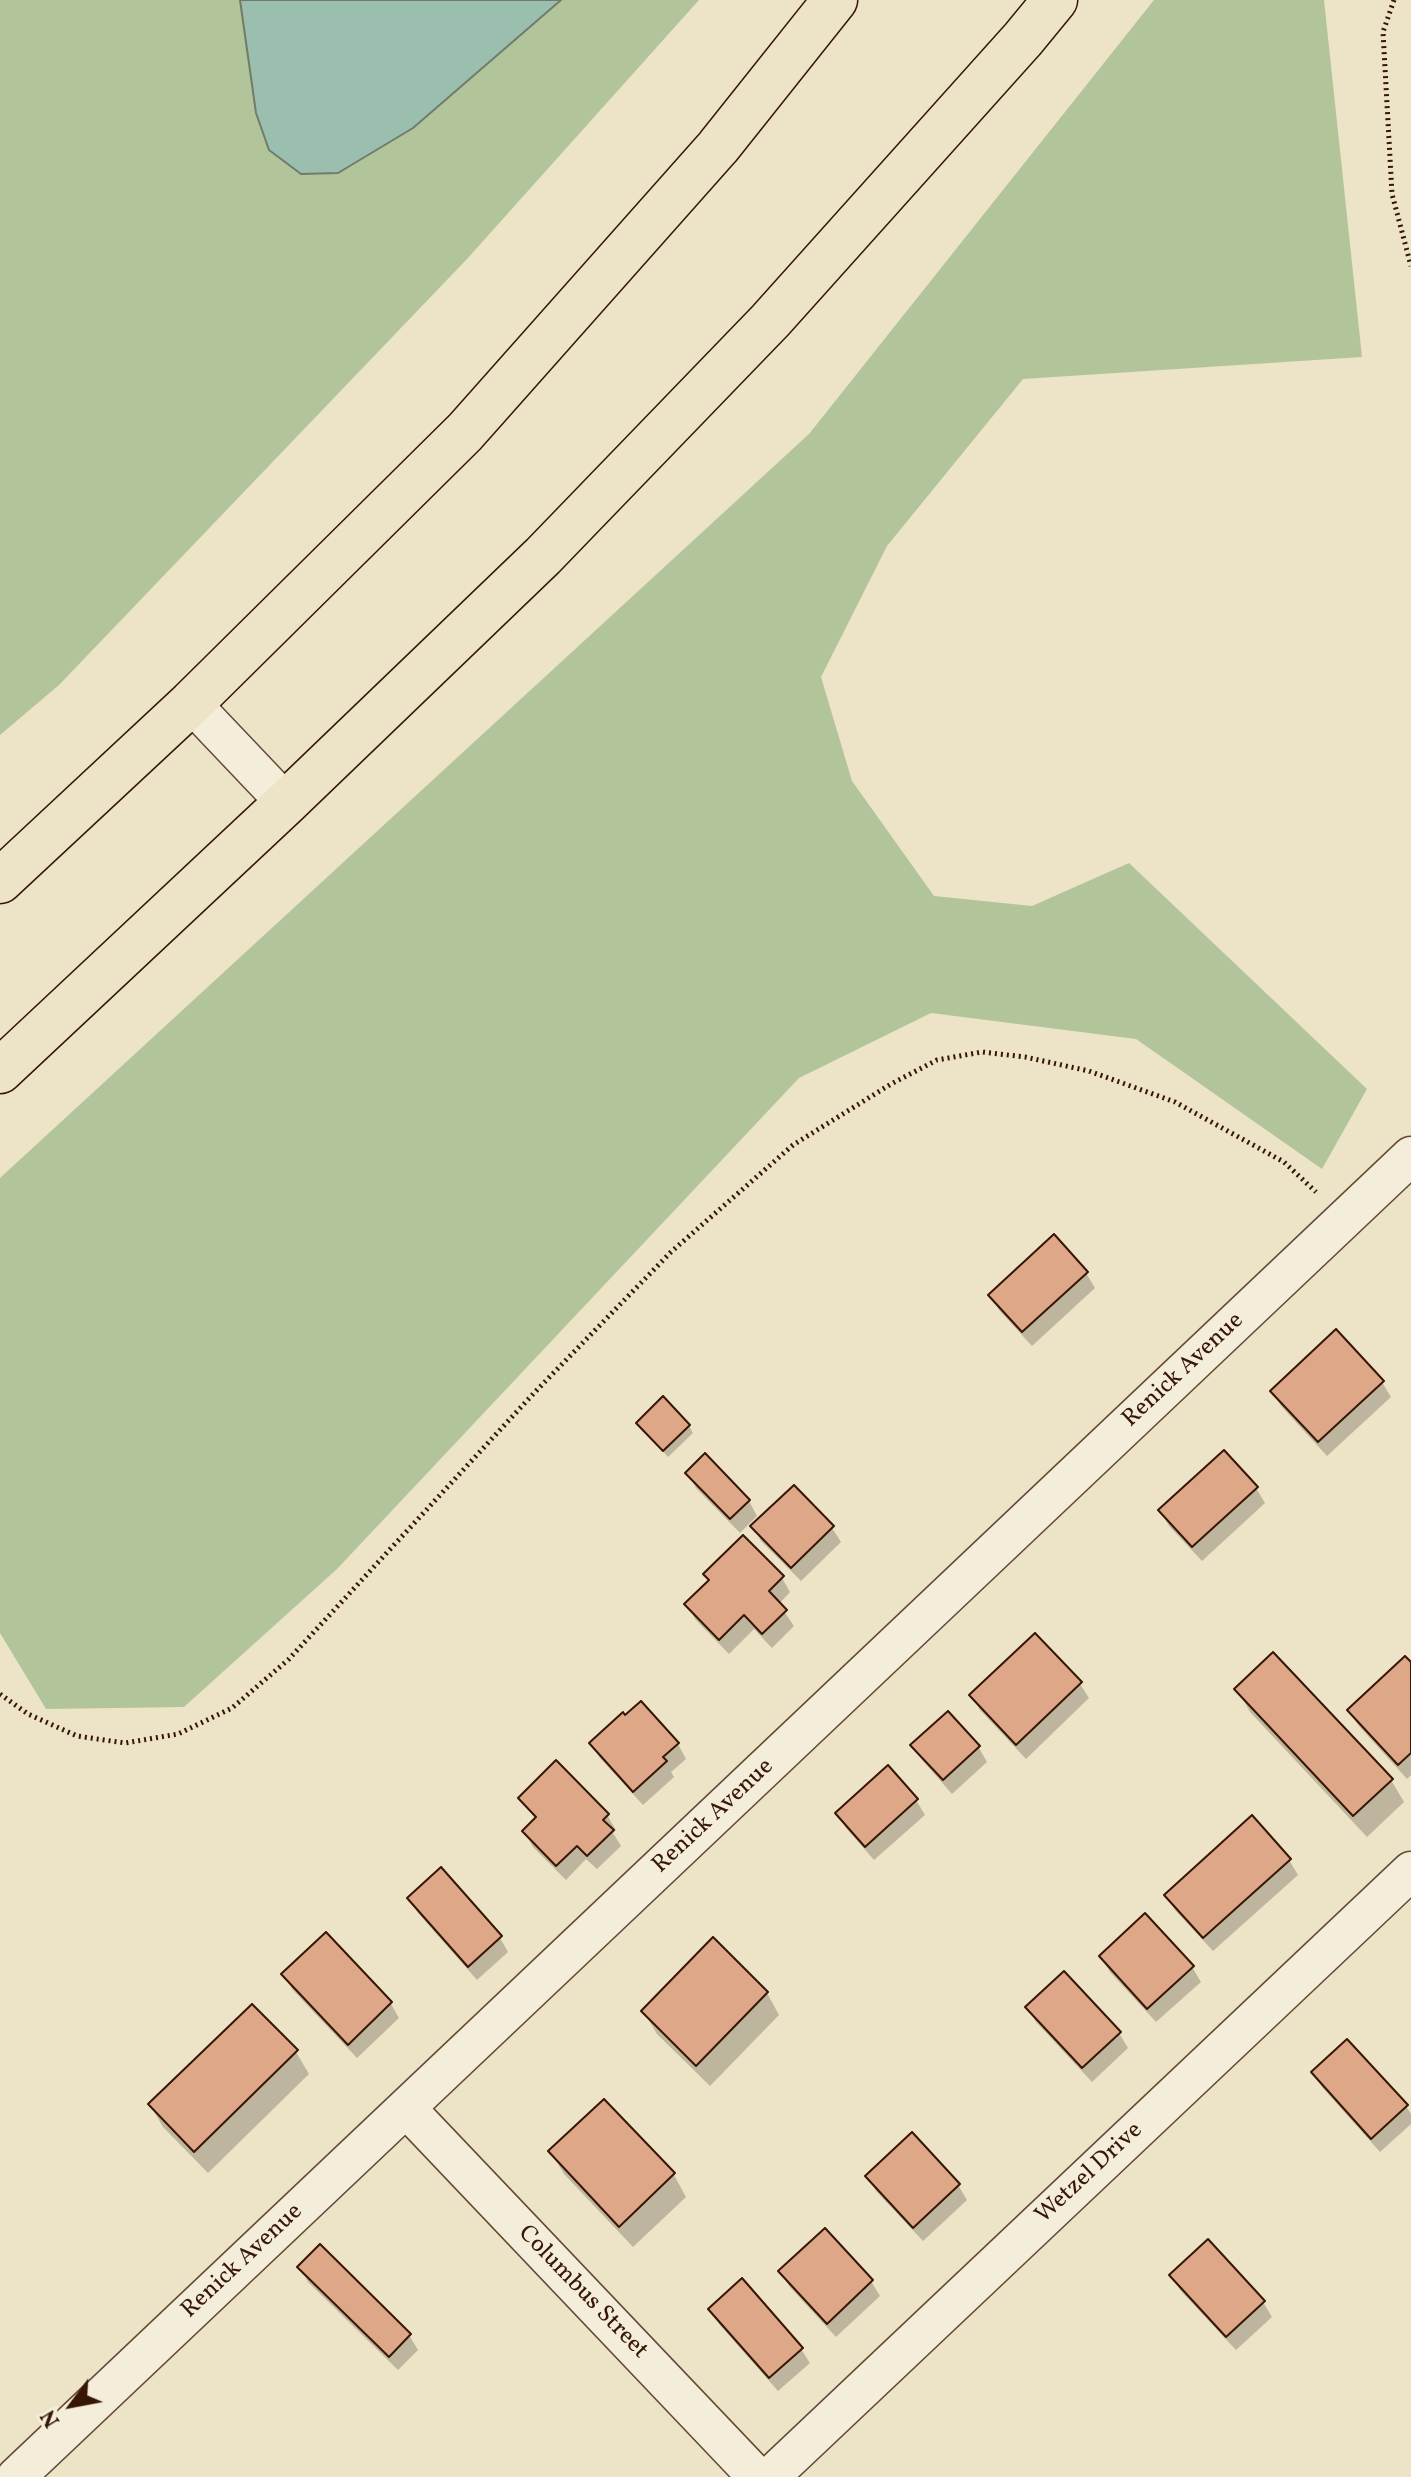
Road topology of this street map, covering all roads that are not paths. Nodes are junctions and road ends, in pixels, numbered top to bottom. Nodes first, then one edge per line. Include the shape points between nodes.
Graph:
1 (835, 0) edge
2 (1055, 0) edge
3 (191, 703) junction
4 (286, 803) junction
5 (0, 881) edge
6 (0, 1071) edge
7 (1411, 1156) edge
8 (1411, 1871) edge
9 (406, 2108) junction
10 (16, 2477) edge
11 (757, 2477) edge
12 (770, 2477) edge

1 - 3 highway via 718,147 465,432
2 - 4 highway via 770,321 543,556
3 - 4 street
3 - 5 highway
4 - 6 highway
7 - 9 street, Renick Avenue
8 - 12 street, Wetzel Drive
9 - 10 street, Renick Avenue
9 - 11 street, Columbus Street

